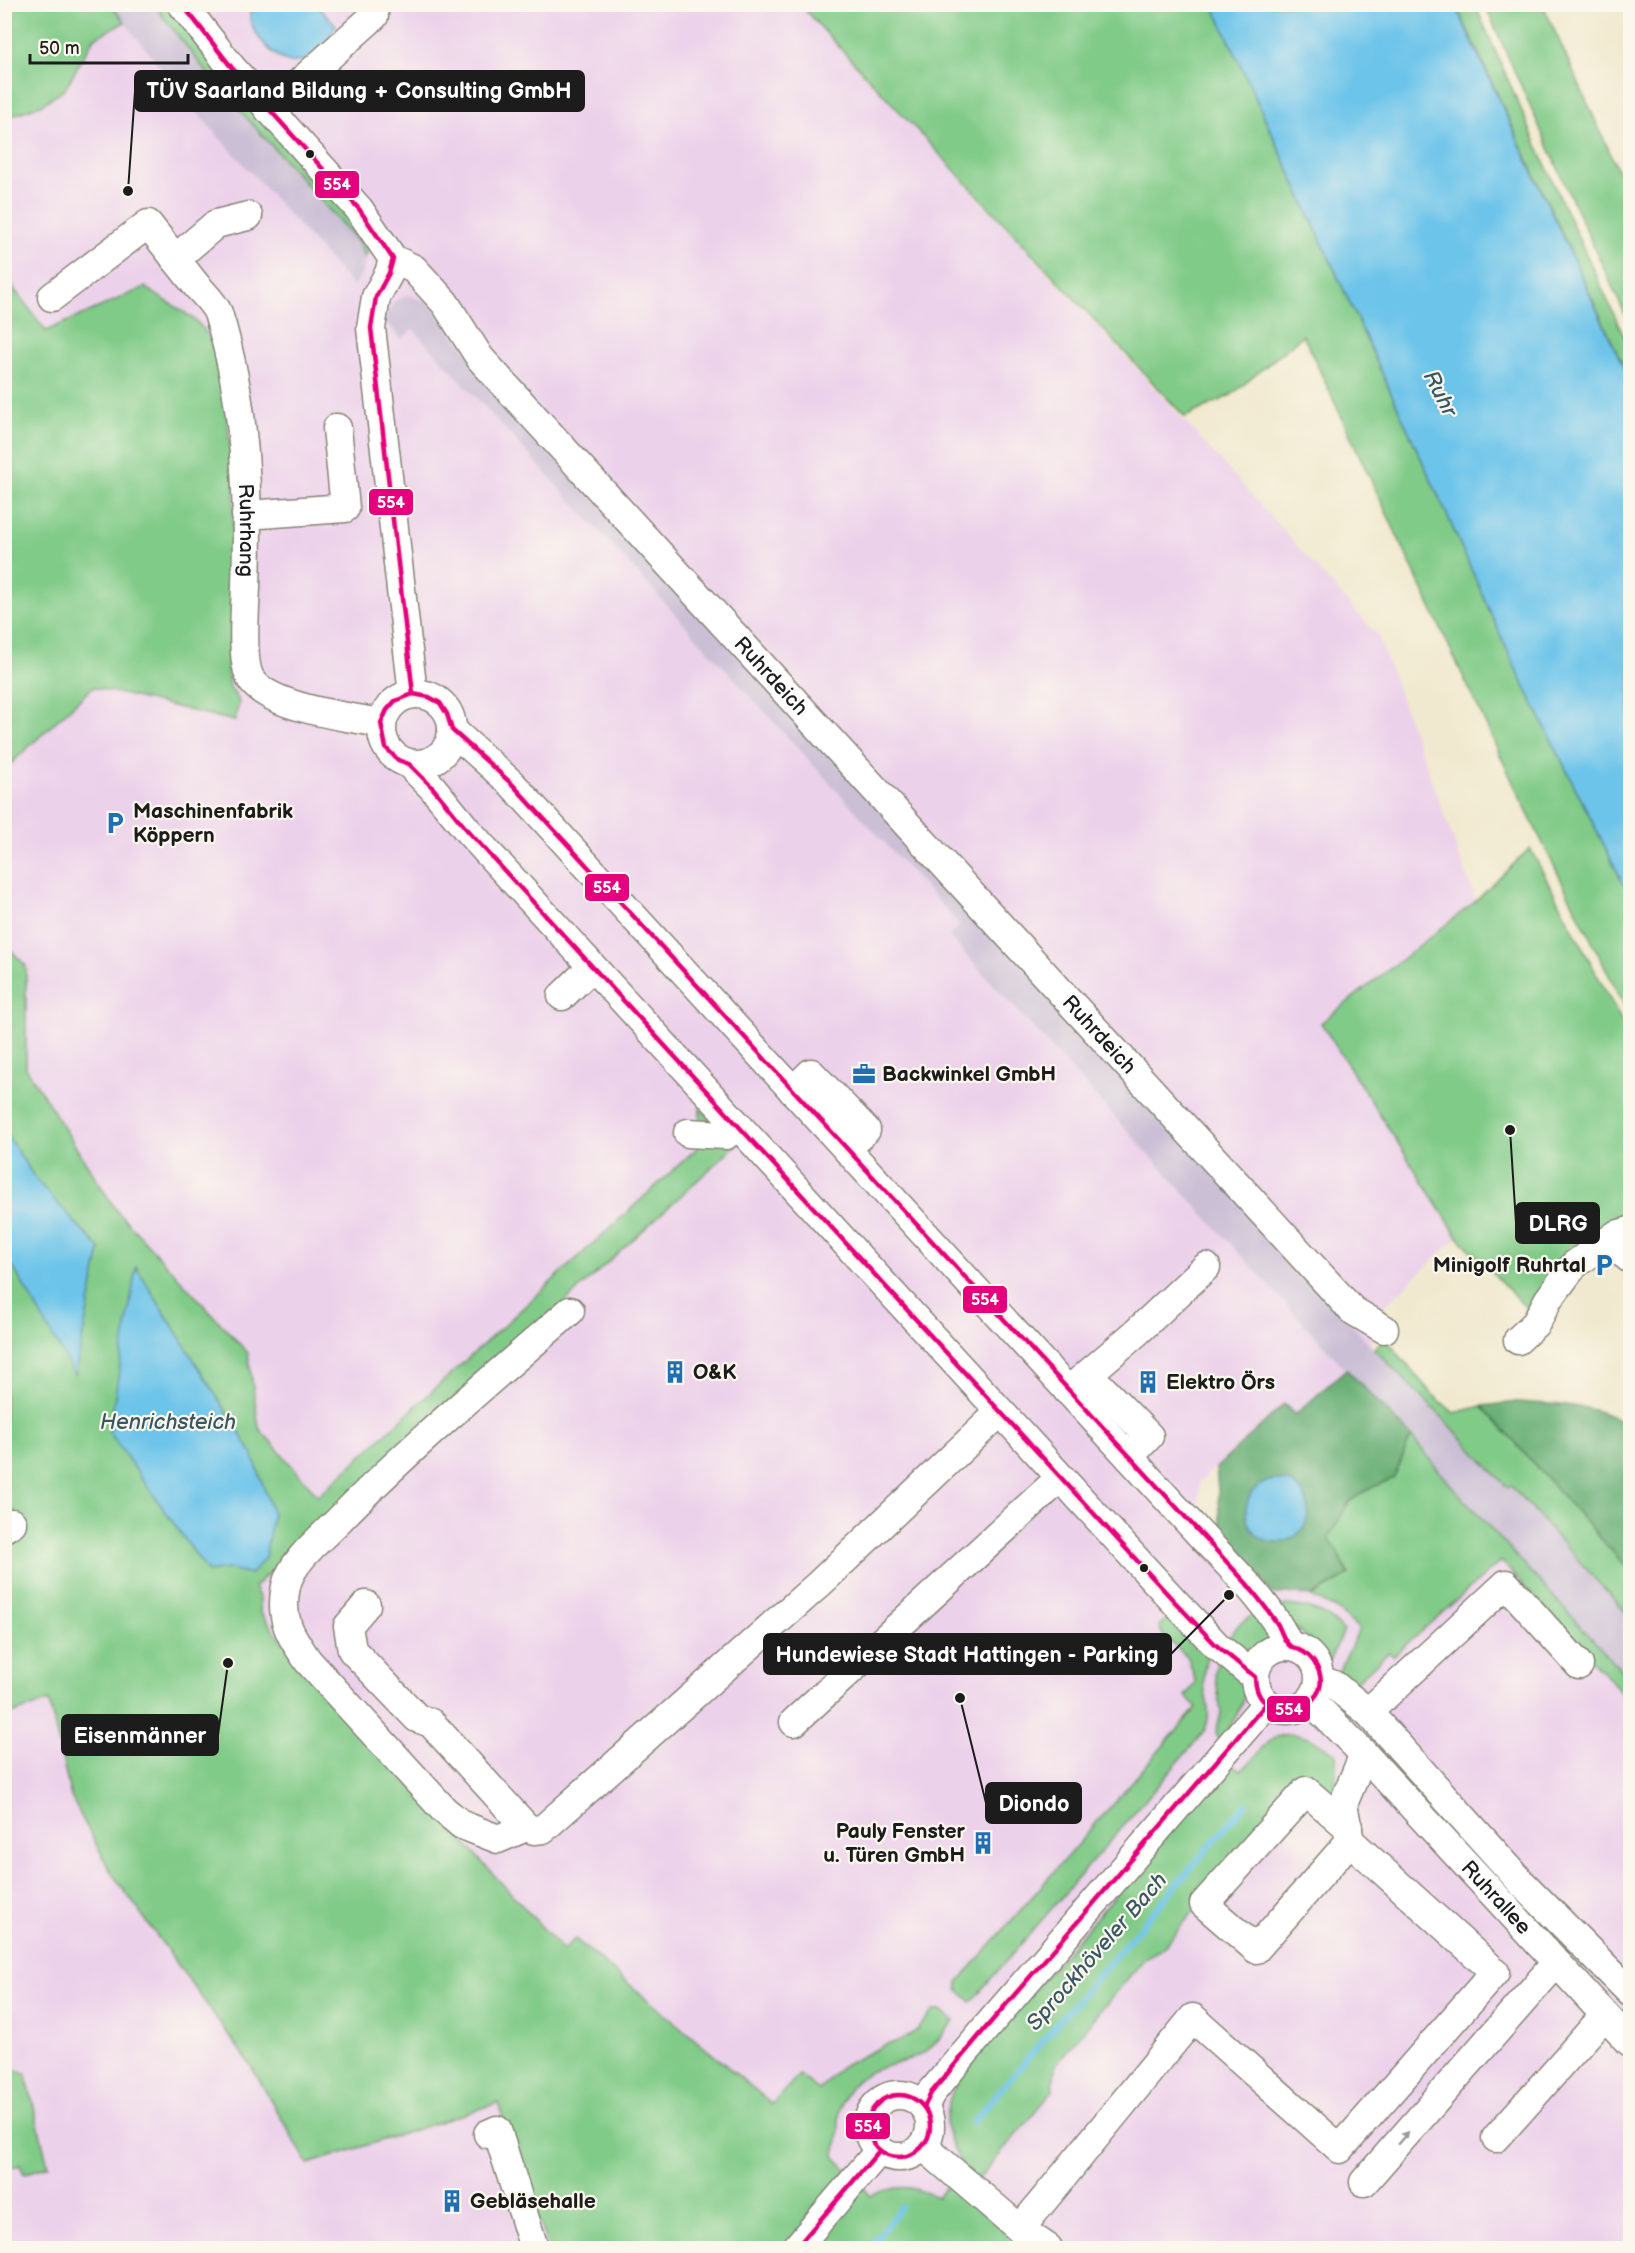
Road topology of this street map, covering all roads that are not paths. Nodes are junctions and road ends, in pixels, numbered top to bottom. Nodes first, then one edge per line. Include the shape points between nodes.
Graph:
1 (182, 4) edge
2 (374, 16) dead end
3 (269, 111) junction
4 (248, 216) dead end
5 (175, 259) junction
6 (393, 259) junction
7 (52, 297) dead end
8 (337, 428) dead end
9 (246, 515) junction
10 (413, 694) junction
11 (381, 723) junction
12 (452, 730) junction
13 (409, 764) junction
14 (592, 967) junction
15 (562, 996) dead end
16 (738, 1125) junction
17 (688, 1133) dead end
18 (1619, 1236) edge
19 (1630, 1259) edge
20 (1206, 1267) dead end
21 (570, 1311) dead end
22 (1384, 1329) dead end
23 (1518, 1340) dead end
24 (1068, 1391) junction
25 (1000, 1412) junction
26 (1060, 1478) junction
27 (366, 1605) dead end
28 (1289, 1646) junction
29 (1579, 1665) dead end
30 (1255, 1677) junction
31 (1315, 1691) junction
32 (1266, 1704) junction
33 (1368, 1712) junction
34 (794, 1722) dead end
35 (1364, 1754) junction
36 (526, 1827) junction
37 (1349, 1834) junction
38 (1548, 1973) junction
39 (1630, 1992) edge
40 (1605, 2015) junction
41 (1630, 2042) edge
42 (924, 2107) junction
43 (488, 2134) dead end
44 (1496, 2138) dead end
45 (923, 2146) junction
46 (879, 2151) junction
47 (1364, 2182) dead end
48 (1020, 2229) junction
49 (534, 2248) edge
50 (796, 2248) edge
51 (1048, 2248) edge

1 - 3 street, Ruhrdeich
2 - 3 street
3 - 6 street, Ruhrdeich via 359,209
4 - 5 street via 216,224
5 - 7 street, Ruhrhang via 148,224
5 - 9 street, Ruhrhang via 217,310 239,410
6 - 10 street via 376,297 371,327
6 - 22 street, Ruhrdeich via 414,269 439,296 480,358 1352,1310
8 - 9 street via 345,508
9 - 11 street, Ruhrhang via 244,639 251,681 286,703
10 - 11 street via 395,701
10 - 12 street, Ruhrallee via 441,703 450,717
11 - 13 street via 386,748
12 - 13 street via 440,756 422,765
12 - 24 street, Ruhrallee via 512,784
13 - 14 street
14 - 15 street
14 - 16 street
16 - 17 street via 726,1136
16 - 25 street
18 - 19 street
18 - 23 street via 1574,1265 1536,1323
20 - 24 street
21 - 36 street via 374,1485 301,1558 286,1583 282,1612 292,1638 308,1661 444,1810 462,1825 498,1839
24 - 28 street, Ruhrallee via 1243,1581 1283,1632
25 - 26 street
25 - 36 street via 819,1584 543,1830
26 - 30 street via 1216,1645
26 - 34 street
27 - 36 street via 348,1626 352,1650 417,1718 431,1723
28 - 30 street via 1268,1652 1256,1668
28 - 31 street, Ruhrallee via 1300,1648 1319,1668
29 - 33 street via 1506,1584
30 - 32 street via 1257,1690
31 - 32 street via 1298,1709 1277,1709
31 - 33 street via 1334,1685
31 - 35 street, Ruhrallee
32 - 42 street via 984,2030 931,2093
33 - 39 street via 1522,1883
35 - 37 street via 1343,1804
35 - 38 street, Ruhrallee
37 - 37 street via 1256,1948 1204,1904 1306,1791
37 - 48 street via 1495,1972 1340,2149 1193,2018
38 - 40 street, Ruhrallee
47 -> 38 street
40 - 41 street, Ruhrallee
40 - 44 street
42 - 45 street via 930,2127
42 - 46 street via 906,2096 886,2098 877,2104 871,2113 868,2133
43 - 49 street via 497,2130
45 - 46 street via 902,2158
45 - 48 street
46 - 50 street
48 - 51 street

